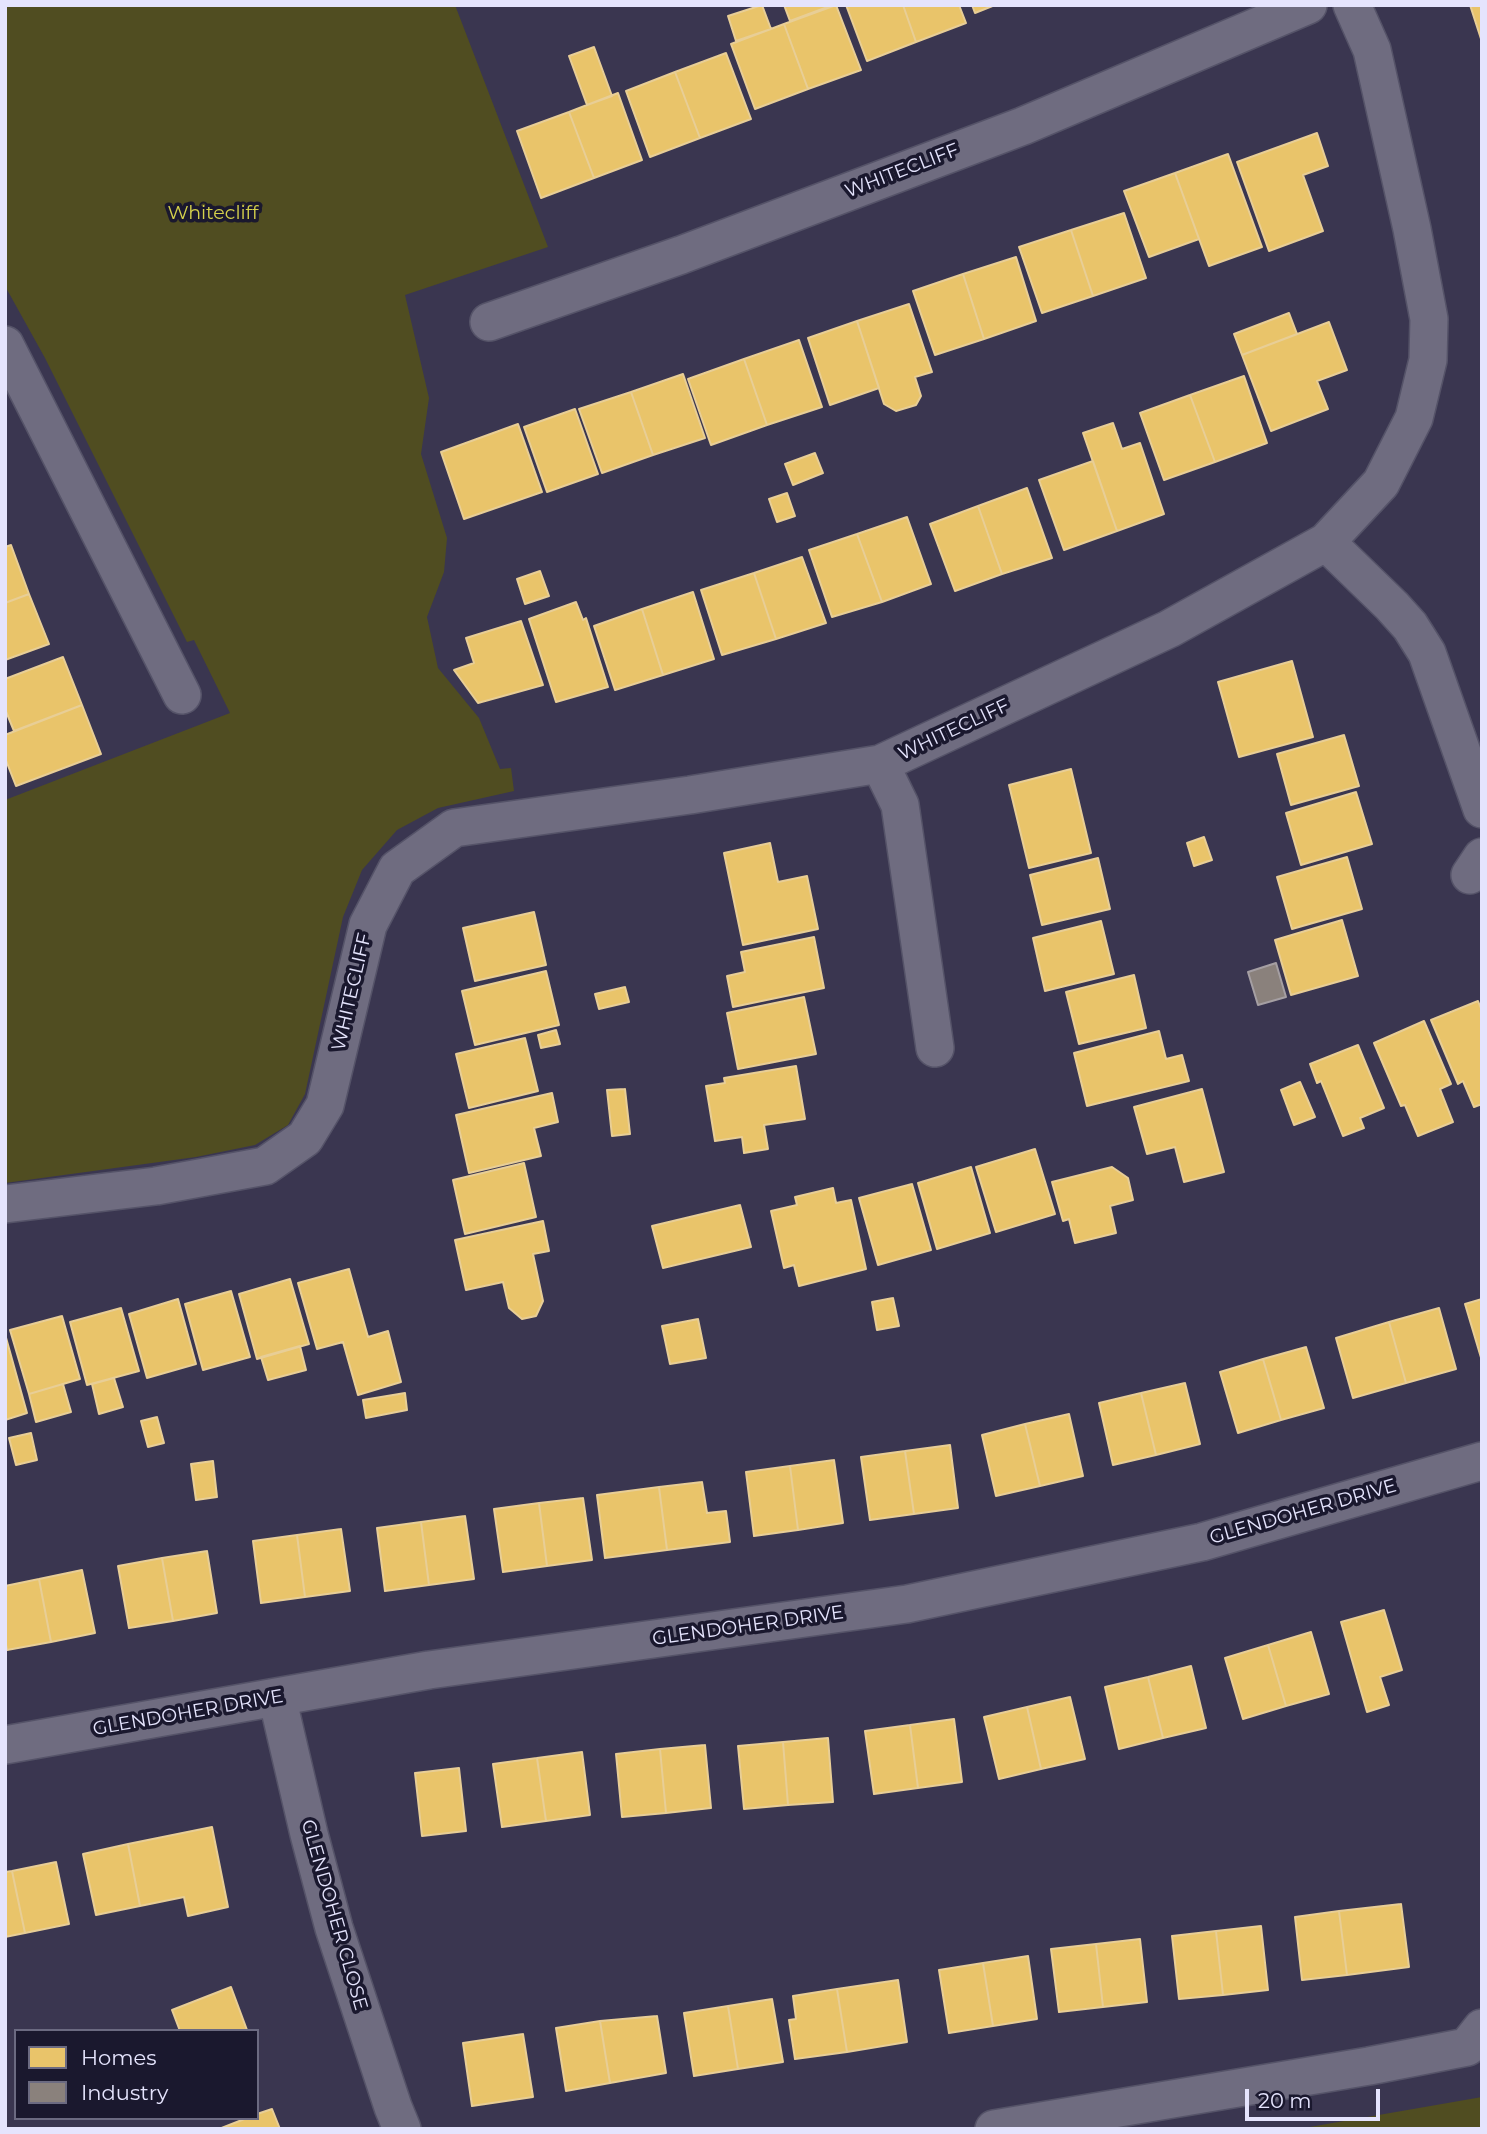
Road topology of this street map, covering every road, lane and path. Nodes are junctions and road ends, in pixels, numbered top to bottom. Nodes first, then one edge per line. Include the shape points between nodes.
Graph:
1 (1308, 5) edge
2 (1352, 5) edge
3 (489, 322) dead end
4 (5, 345) edge
5 (1326, 542) junction
6 (182, 695) dead end
7 (880, 764) junction
8 (1482, 809) edge
9 (935, 1048) dead end
10 (5, 1204) edge
11 (1481, 1468) edge
12 (277, 1698) junction
13 (5, 1745) edge
14 (1482, 2028) edge
15 (402, 2129) edge
16 (994, 2129) edge

1 - 3 street, WHITECLIFF via 1023,126
2 - 5 street, WHITECLIFF via 1372,50 1412,229 1429,319 1428,360 1414,418 1381,483
4 - 6 street
5 - 7 street, WHITECLIFF via 1170,629
5 - 8 street via 1392,606 1427,653
7 - 9 street, WHITECLIFF via 900,805
7 - 10 street, WHITECLIFF via 454,828 397,869 368,925 325,1105 305,1138 265,1166 156,1186
11 - 12 street, GLENDOHER DRIVE via 1202,1542 907,1604 429,1670
12 - 13 street, GLENDOHER DRIVE
12 - 15 street, GLENDOHER CLOSE via 334,1928
14 - 16 street via 1467,2046 1455,2049

